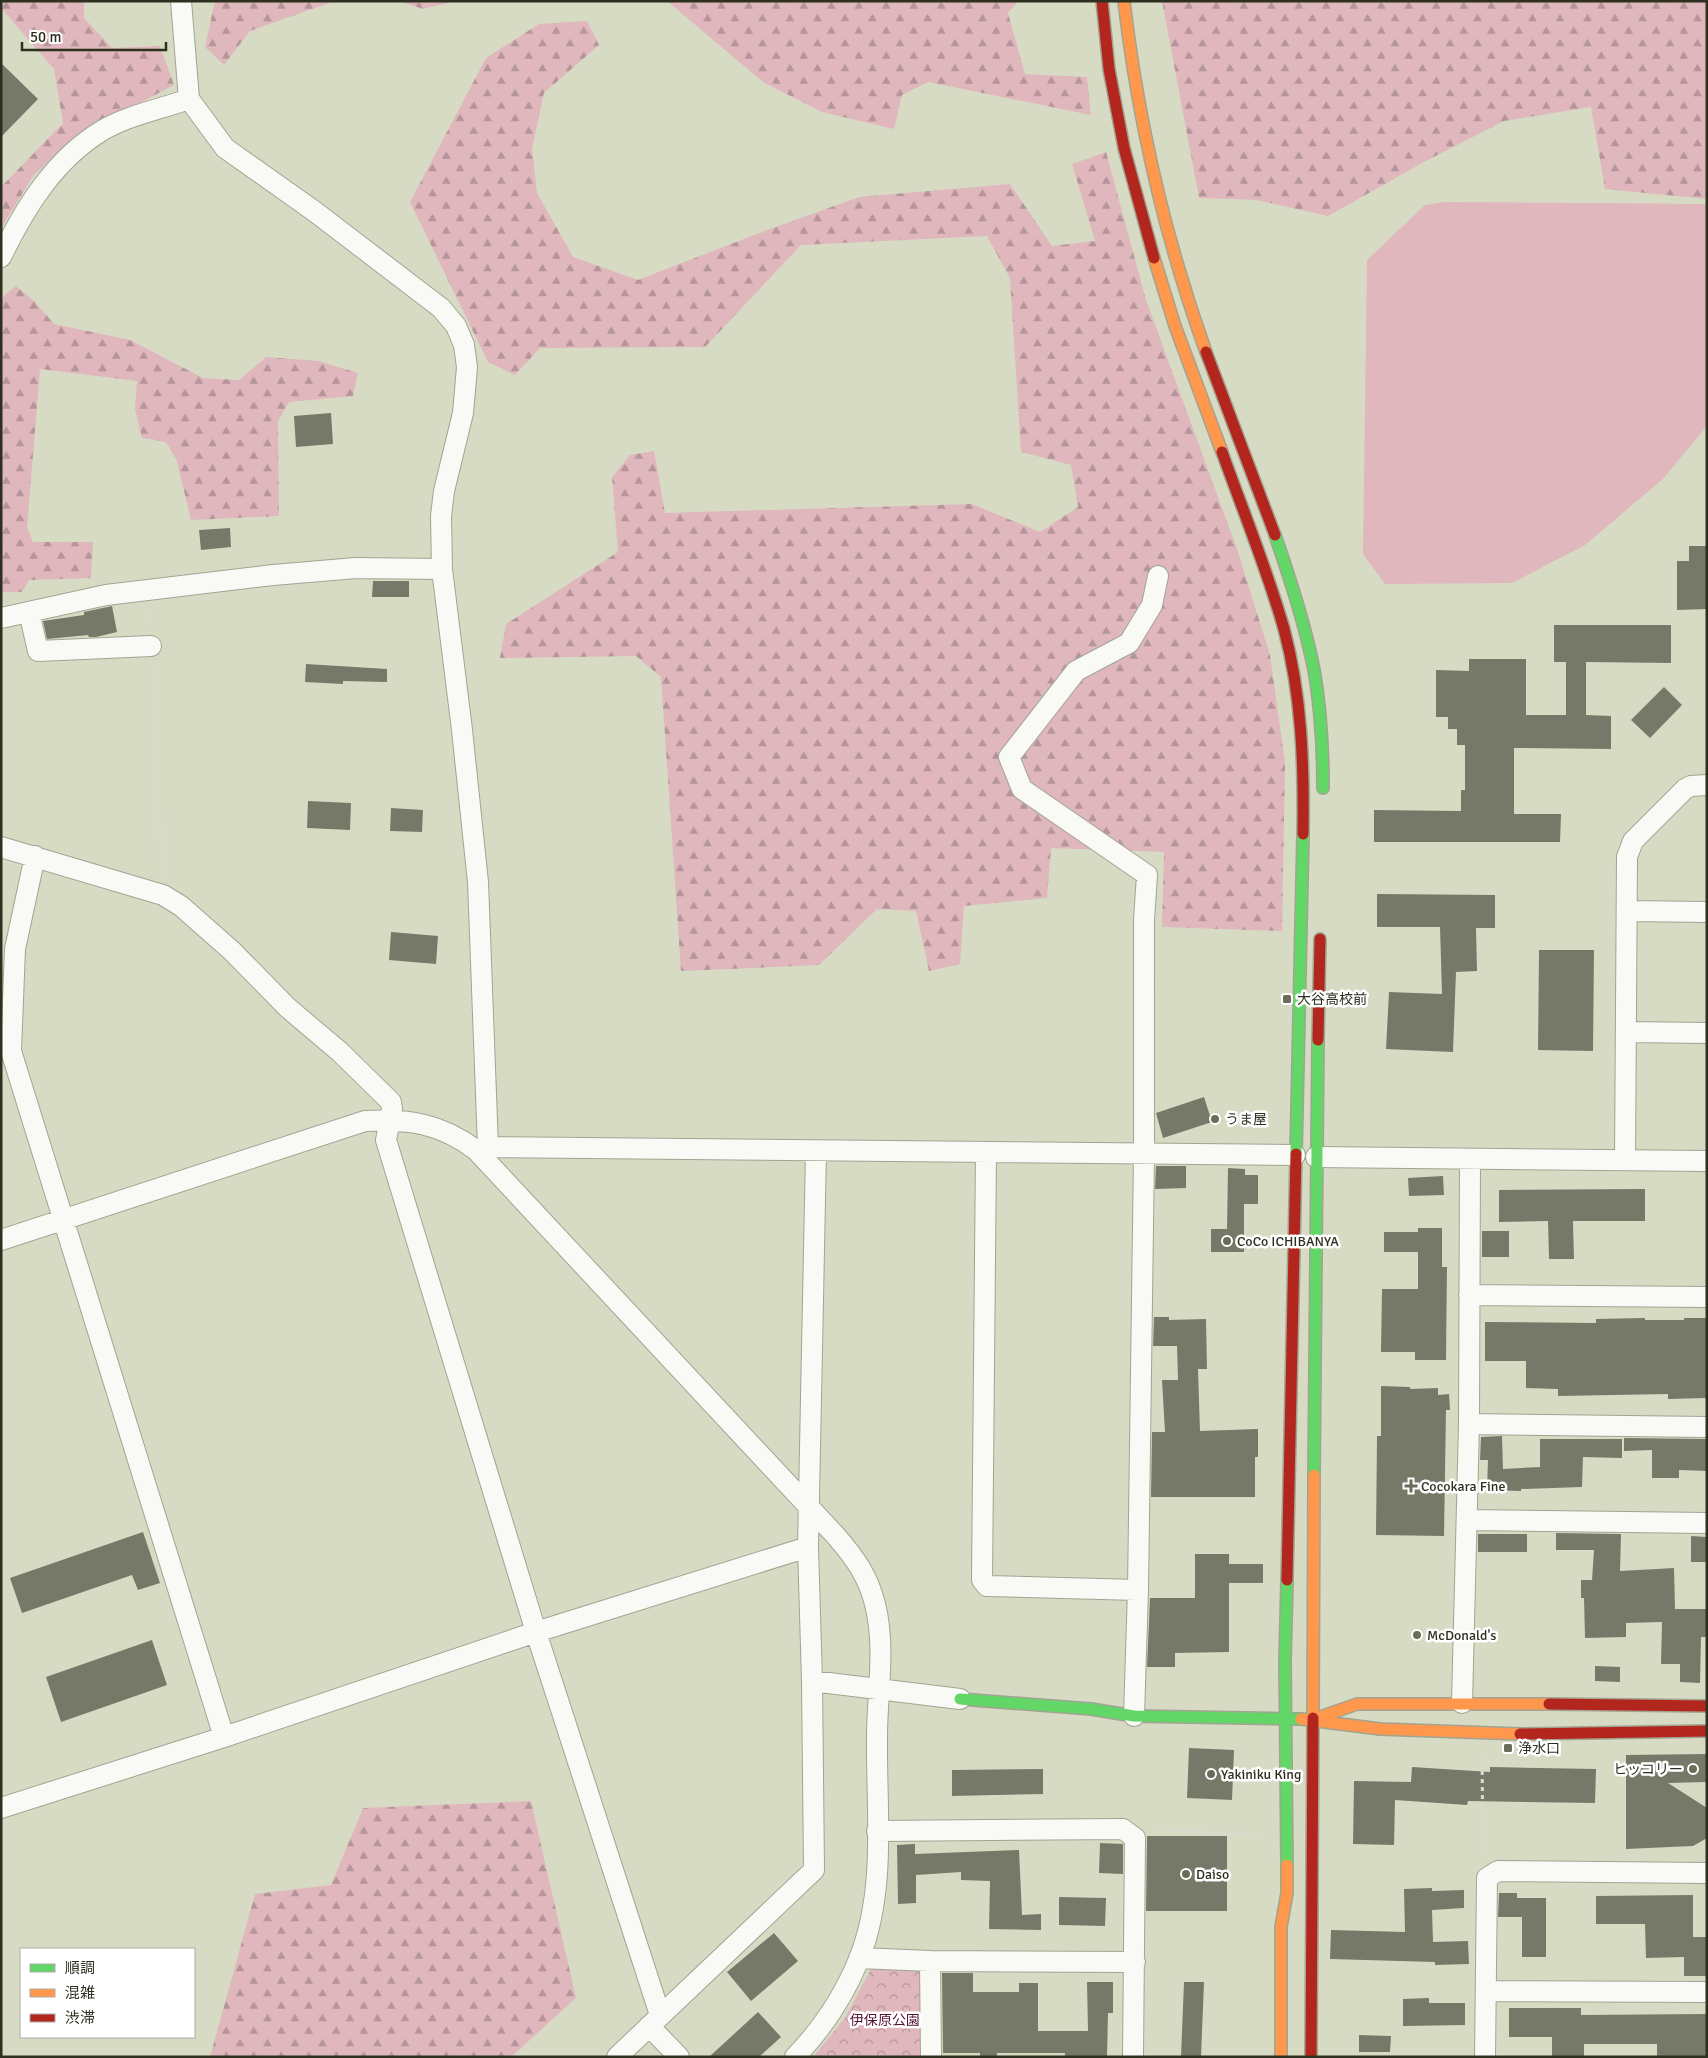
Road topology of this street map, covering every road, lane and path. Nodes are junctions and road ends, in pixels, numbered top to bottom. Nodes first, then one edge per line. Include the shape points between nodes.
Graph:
1 (181, 1) edge
2 (1102, 1) edge
3 (1124, 1) edge
4 (189, 99) junction
5 (1, 256) edge
6 (442, 568) junction
7 (1158, 576) dead end
8 (148, 591) junction
9 (29, 612) junction
10 (1, 618) edge
11 (151, 646) junction
12 (1707, 785) edge
13 (1322, 801) dead end
14 (1, 847) edge
15 (35, 856) junction
16 (162, 895) junction
17 (1627, 911) junction
18 (1707, 912) edge
19 (1320, 929) dead end
20 (1627, 1032) junction
21 (1707, 1033) edge
22 (391, 1120) junction
23 (482, 1148) junction
24 (816, 1151) junction
25 (986, 1152) junction
26 (1144, 1154) junction
27 (1295, 1155) junction
28 (1316, 1157) junction
29 (1470, 1159) junction
30 (1625, 1160) junction
31 (1707, 1161) edge
32 (63, 1220) junction
33 (1, 1240) edge
34 (1469, 1295) junction
35 (1707, 1297) edge
36 (1469, 1424) junction
37 (1707, 1427) edge
38 (809, 1507) junction
39 (1468, 1520) junction
40 (1707, 1523) edge
41 (808, 1547) junction
42 (1138, 1590) junction
43 (536, 1632) junction
44 (812, 1681) junction
45 (879, 1690) junction
46 (960, 1699) joint
47 (1462, 1703) junction
48 (1707, 1706) edge
49 (1134, 1716) junction
50 (1313, 1719) junction
51 (1286, 1720) junction
52 (1707, 1730) edge
53 (224, 1737) junction
54 (1482, 1746) dead end
55 (1, 1808) edge
56 (877, 1831) junction
57 (1267, 1835) dead end
58 (1134, 1838) junction
59 (1707, 1873) edge
60 (1487, 1878) junction
61 (859, 1958) junction
62 (930, 1961) junction
63 (1135, 1962) junction
64 (1486, 1991) junction
65 (1707, 1992) edge
66 (655, 2020) junction
67 (617, 2057) edge
68 (679, 2057) edge
69 (795, 2057) edge
70 (931, 2057) edge
71 (1133, 2057) edge
72 (1280, 2057) edge
73 (1311, 2057) edge
74 (1485, 2057) edge

1 - 4 street
2 - 27 street via 1109,70 1148,244 1261,558 1284,630 1298,702 1304,771
3 - 13 street via 1141,123 1166,225 1196,324 1284,564 1306,635 1318,703
4 - 5 street via 130,118 80,146 50,176 30,203
4 - 6 street via 225,148 442,308 456,326 464,345 467,367 463,413 444,492
6 - 8 street via 356,568
6 - 23 street via 478,882
7 - 26 street via 1152,606 1129,643 1076,671 1009,758 1022,789 1147,875 1144,920
8 - 9 street via 106,595
8 - 11 path
9 - 10 street
9 - 11 street via 38,651
11 - 16 path
12 - 17 street via 1691,786 1685,790 1633,841 1626,863
14 - 15 street
15 - 16 street
15 - 32 street via 14,949 11,1051
16 - 22 street via 181,906 232,951 288,1008 353,1064 391,1102
17 - 18 street
17 - 20 street
19 - 28 street
20 - 21 street
20 - 30 street
22 - 23 street via 442,1129
22 - 32 street via 366,1121
22 - 43 street via 386,1140
23 - 24 street
23 - 38 street
24 - 25 street
24 - 38 street
25 - 26 street
25 - 42 street via 982,1580 987,1586
26 - 27 street
26 - 42 street
27 - 51 street
28 - 29 street
28 - 50 street
29 - 30 street
29 - 34 street
30 - 31 street
32 - 33 street
32 - 53 street
34 - 35 street
34 - 36 street
36 - 37 street
36 - 39 street
38 - 41 street
38 - 45 street via 856,1560 865,1576 878,1622
39 - 40 street
39 - 47 street
41 - 43 street
41 - 44 street
42 - 49 street
43 - 53 street
43 - 66 street
44 - 45 street
44 - 66 street via 814,1870
45 - 46 street
45 - 56 street
46 - 49 street via 1091,1709
47 - 48 street
47 - 50 street via 1357,1704
49 - 51 street
50 - 51 street
50 - 52 street via 1380,1729 1538,1735
50 - 73 street
51 - 72 street via 1288,1893 1281,1927
53 - 55 street
54 - 60 path via 1483,1870
56 - 58 street via 1123,1829
56 - 61 street via 871,1915
57 - 58 path via 1144,1829
58 - 63 street
59 - 60 street via 1498,1871
60 - 64 street
61 - 62 street
61 - 69 street via 841,1996 814,2037
62 - 63 street
62 - 70 street
63 - 71 street
64 - 65 street
64 - 74 street
66 - 67 street
66 - 68 street

